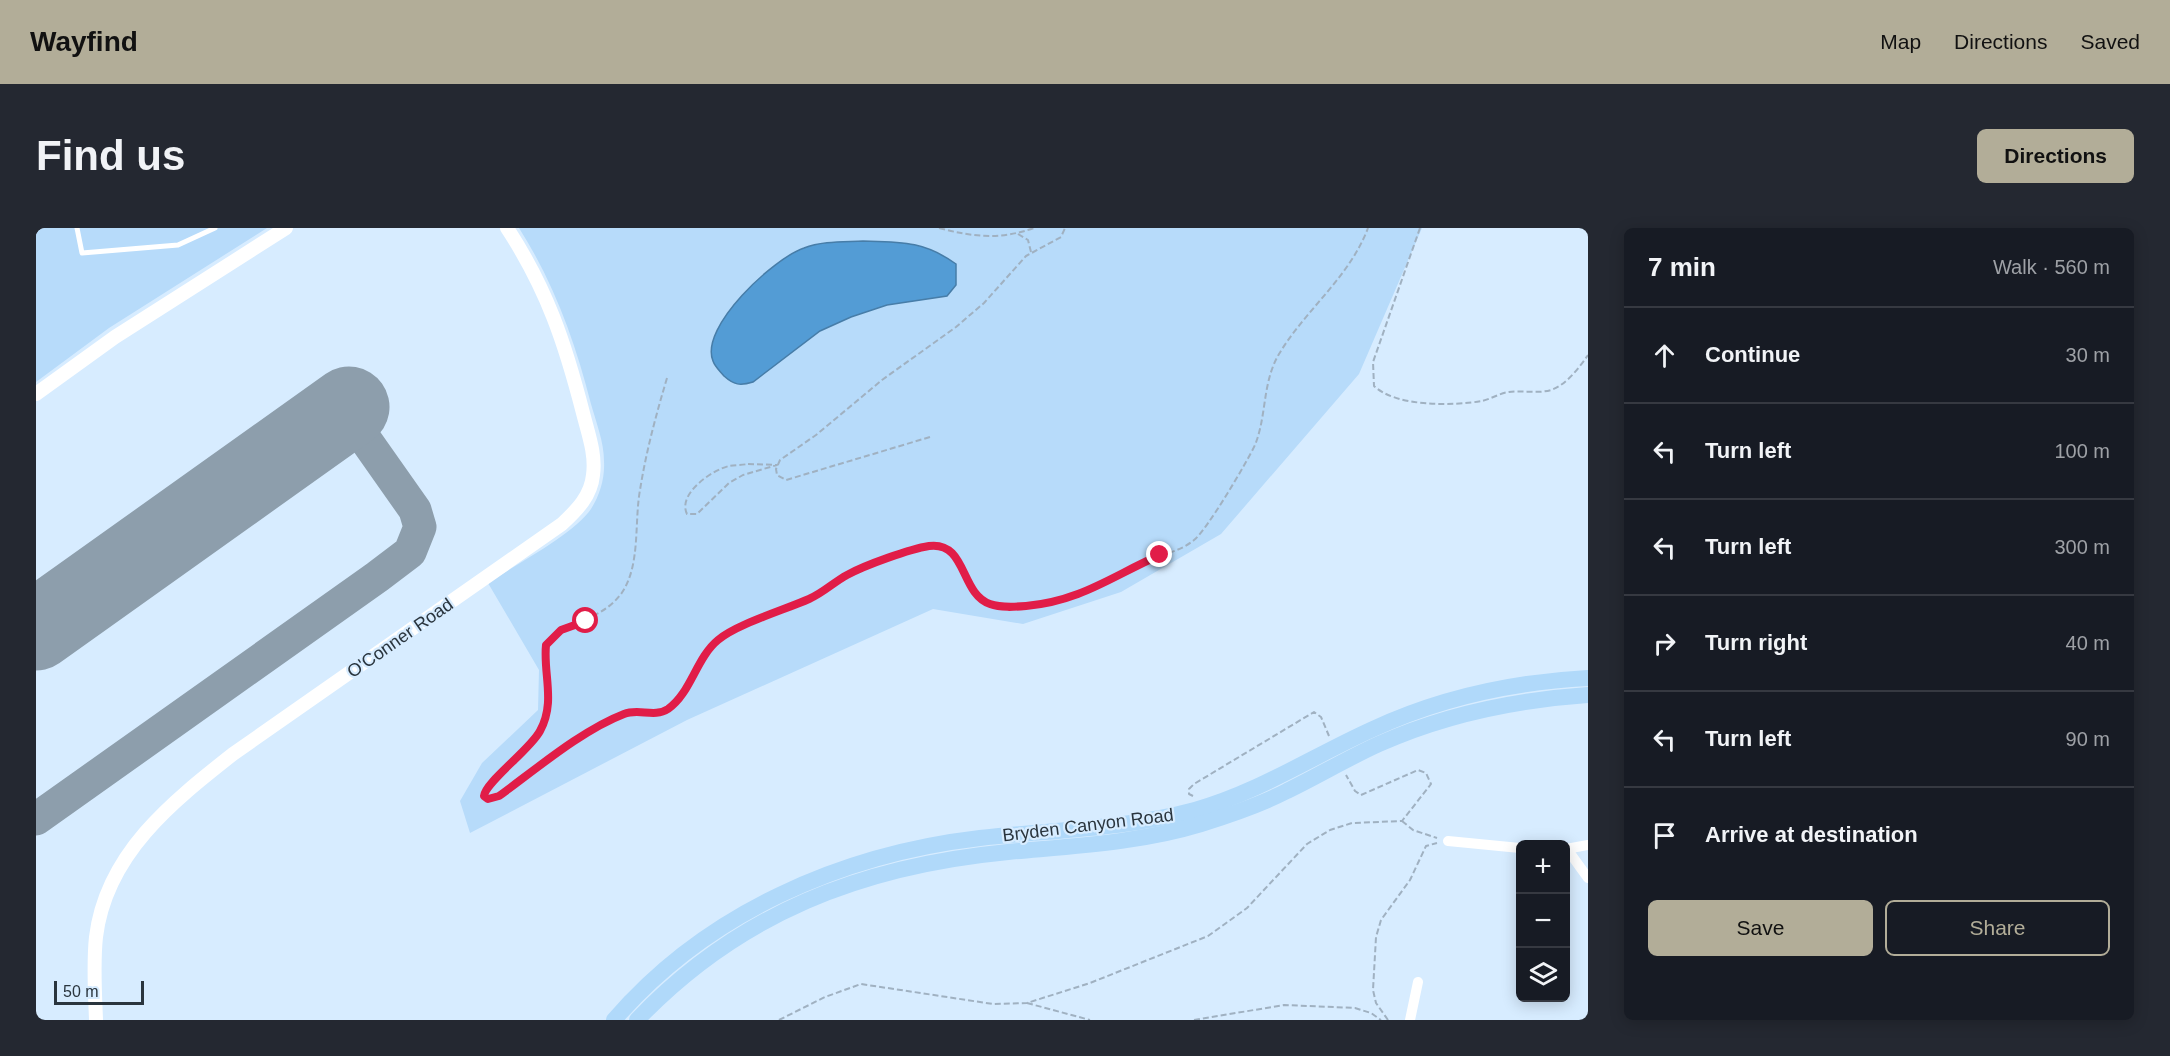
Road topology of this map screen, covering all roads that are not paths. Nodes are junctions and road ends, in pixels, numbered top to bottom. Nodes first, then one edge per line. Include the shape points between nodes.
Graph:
1 (77, 228) edge
2 (215, 228) edge
3 (286, 228) edge
4 (507, 228) edge
5 (36, 394) edge
6 (1588, 678) edge
7 (1588, 695) edge
8 (1448, 841) road end
9 (1588, 844) edge
10 (1516, 848) edge
11 (1570, 848) edge
12 (1570, 854) edge
13 (1588, 878) edge
14 (1418, 982) dead end
15 (96, 1020) edge
16 (614, 1020) edge
17 (637, 1020) edge
18 (1410, 1020) edge

1 - 2 lane via 82,253 178,245
3 - 5 street via 115,337
4 - 15 street, O'Conner Road via 550,305 573,375 594,461 591,486 582,503 562,524 234,754 181,794 137,840 112,880 96,935
6 - 16 main road, Bryden Canyon Road via 1509,685 1413,711 1263,785 1196,810 1119,825 980,838 916,849 823,875 708,936 644,988
7 - 17 main road, Bryden Canyon Road via 1481,708 1429,724 1378,744 1257,804 1167,833 937,861 855,882 800,902 746,931 692,971
8 - 10 street
9 - 11 street
12 - 13 street
14 - 18 street

